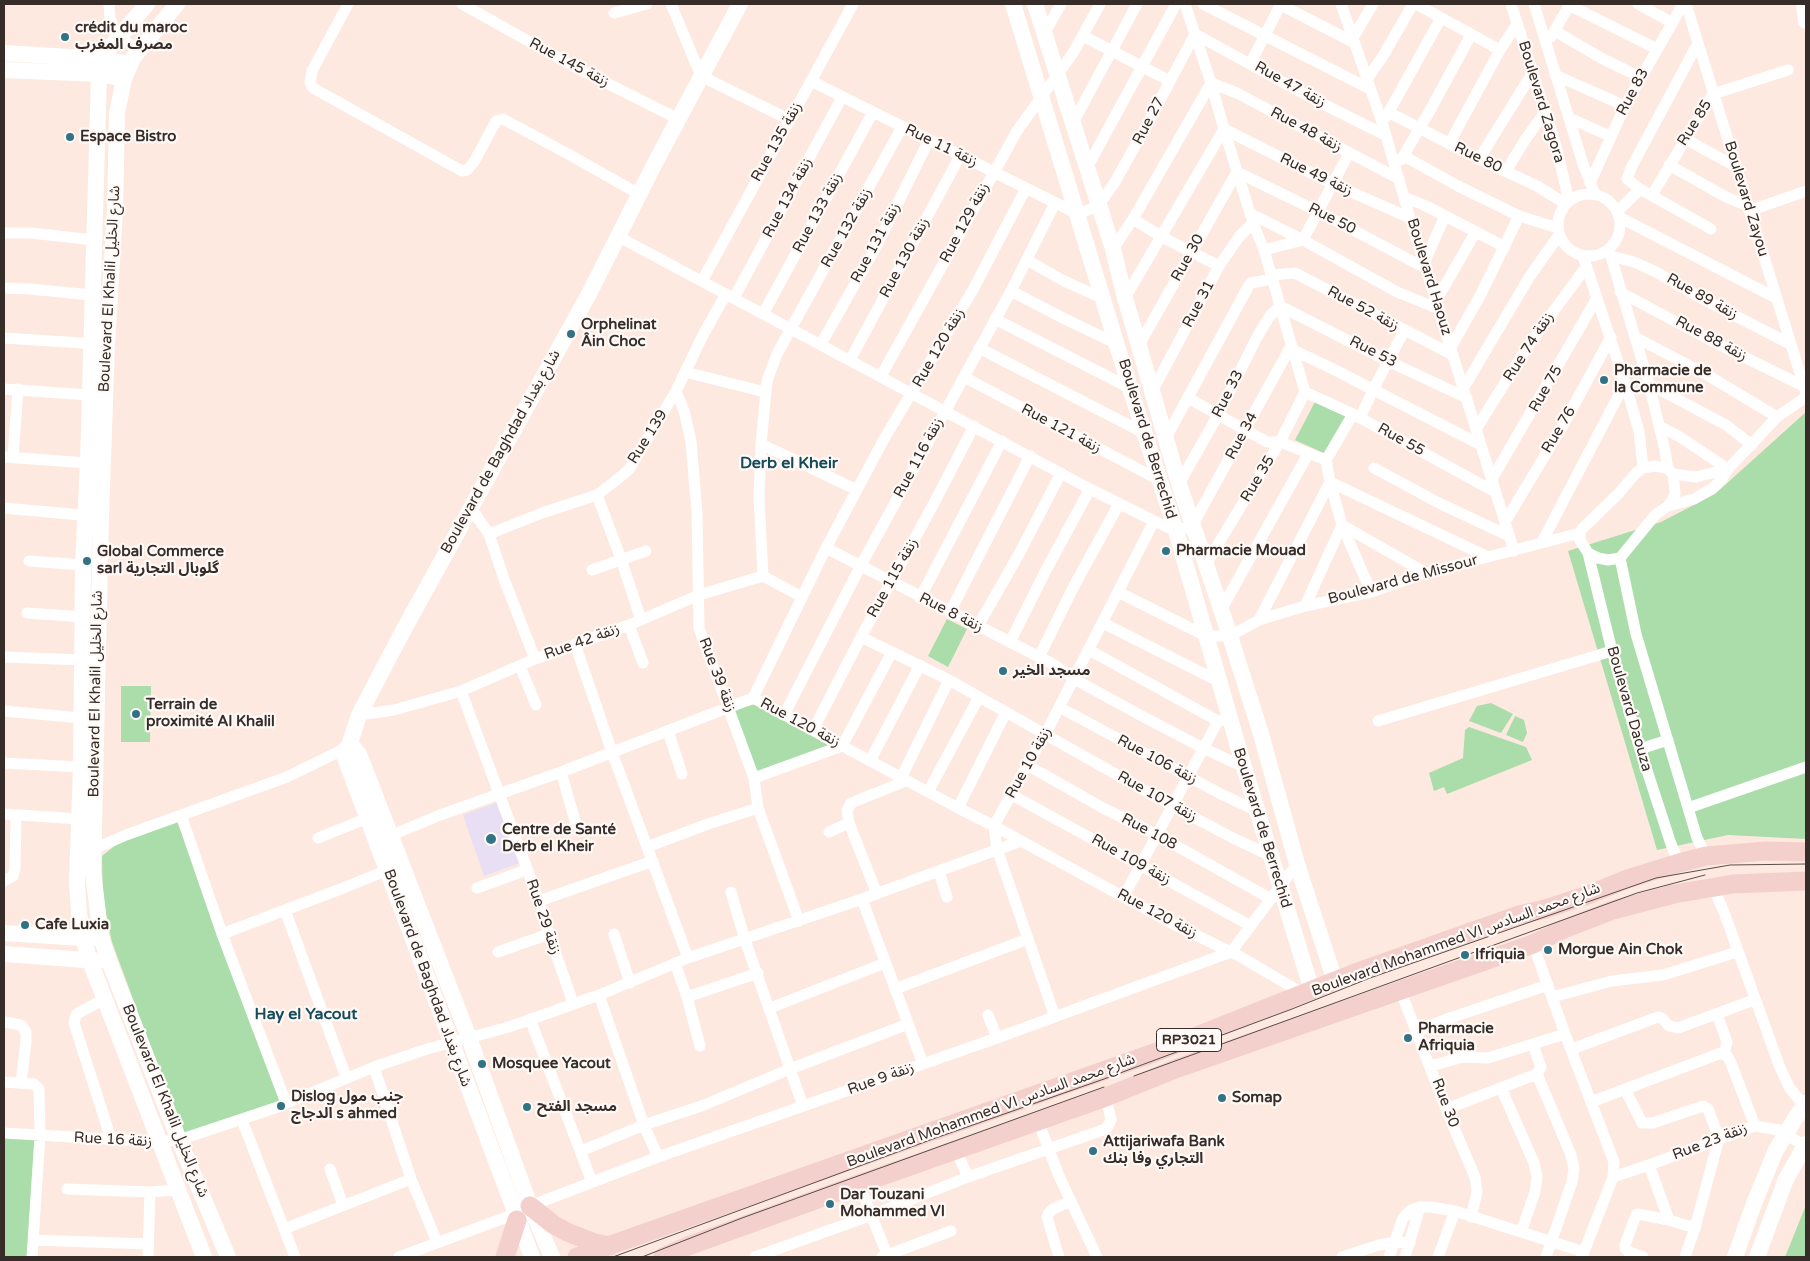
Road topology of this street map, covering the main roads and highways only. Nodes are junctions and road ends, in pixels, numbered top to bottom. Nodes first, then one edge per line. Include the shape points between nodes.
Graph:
1 (1806, 852) edge
2 (1806, 881) edge
3 (610, 1246) junction
4 (690, 1252) edge
5 (505, 1257) edge
6 (577, 1257) edge
7 (663, 1257) edge

1 - 3 main road, Boulevard Mohammed VI شارع محمد السادس / RP3021 via 1766,851 1706,856 1627,879 1567,902 1519,914 1335,981 1146,1056
2 - 4 main road, Boulevard Mohammed VI شارع محمد السادس / RP3021 via 1713,887 1613,910 1533,944 1401,992 1178,1068 1106,1097 859,1184
3 - 5 main road via 521,1213
3 - 6 main road, Boulevard Mohammed VI شارع محمد السادس / RP3021
4 - 7 main road, Boulevard Mohammed VI شارع محمد السادس / RP3021

